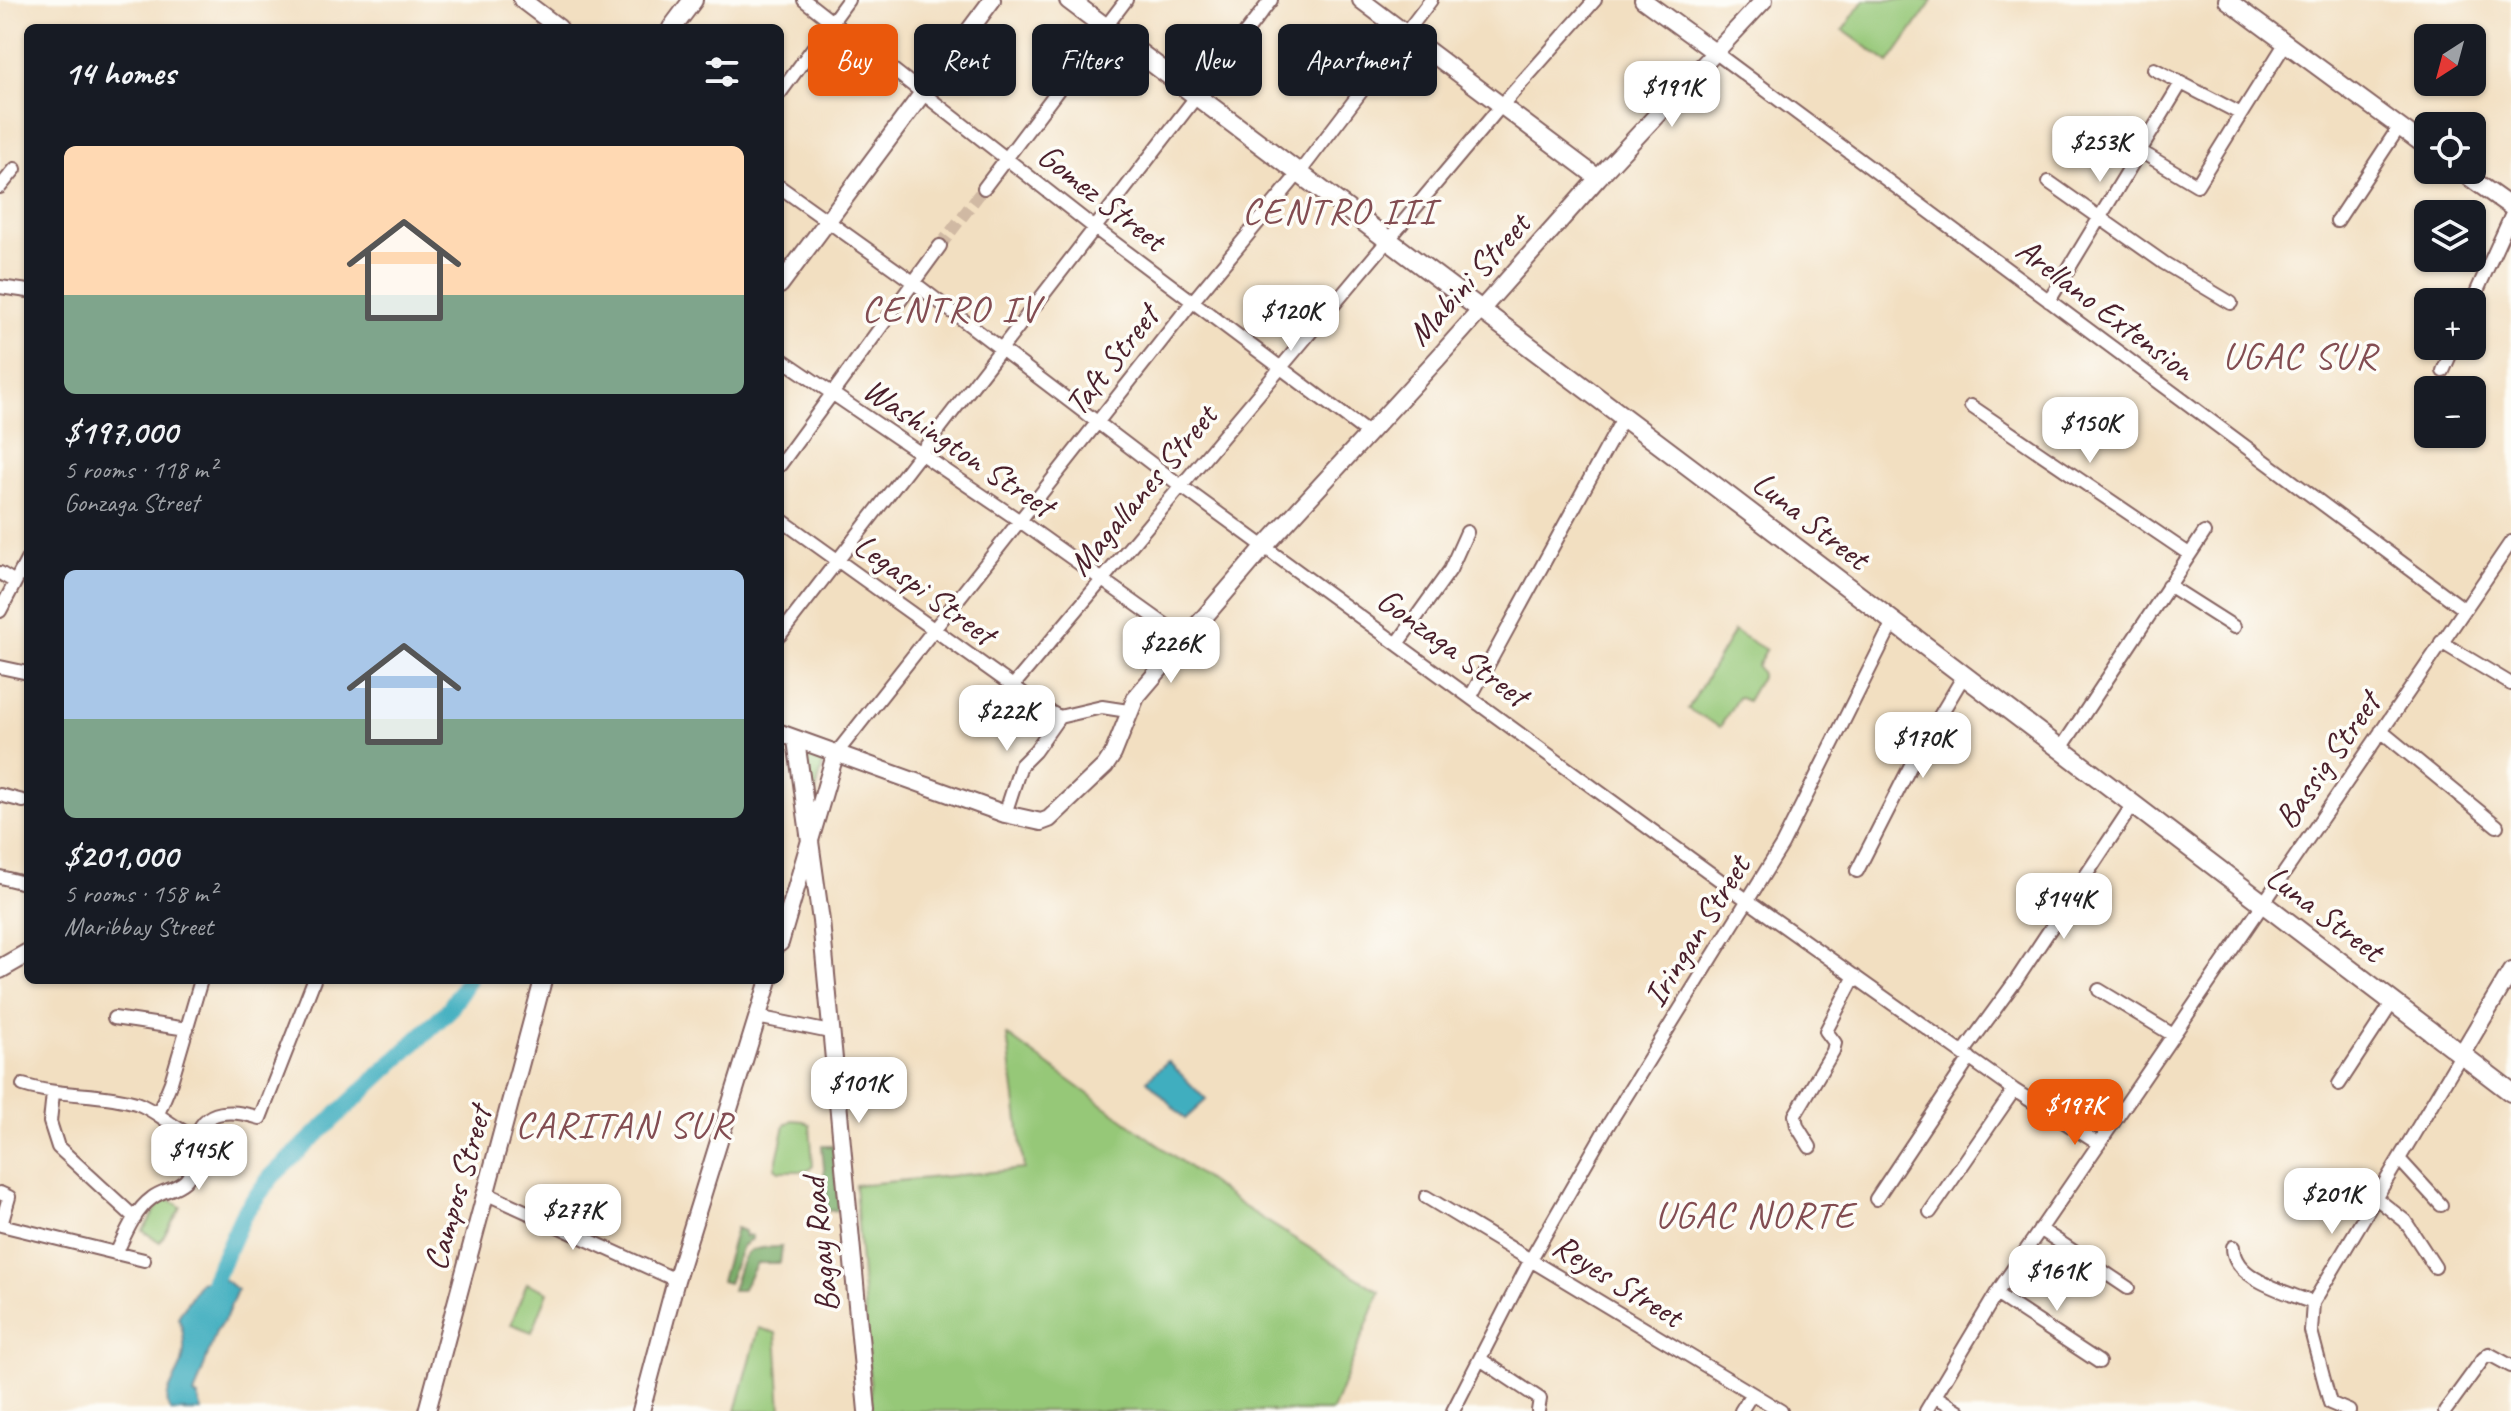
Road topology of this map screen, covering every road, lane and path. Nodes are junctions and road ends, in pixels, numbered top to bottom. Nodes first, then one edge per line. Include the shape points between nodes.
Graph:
1 (522, 0) edge
2 (693, 0) edge
3 (804, 0) edge
4 (848, 0) edge
5 (992, 0) edge
6 (1069, 0) edge
7 (1126, 0) edge
8 (1271, 0) edge
9 (1361, 0) edge
10 (1431, 0) edge
11 (1595, 0) edge
12 (1643, 0) edge
13 (1764, 0) edge
14 (2227, 0) edge
15 (831, 22) junction
16 (554, 24) edge
17 (675, 24) edge
18 (974, 24) edge
19 (1101, 24) edge
20 (1109, 24) edge
21 (1393, 24) edge
22 (1412, 24) edge
23 (2285, 44) junction
24 (1716, 53) junction
25 (1437, 57) edge
26 (1149, 60) edge
27 (2154, 69) dead end
28 (2180, 85) junction
29 (914, 86) edge
30 (784, 87) edge
31 (921, 96) edge
32 (927, 96) edge
33 (1054, 96) edge
34 (1357, 96) edge
35 (1199, 97) junction
36 (1501, 106) junction
37 (2241, 114) junction
38 (2399, 127) junction
39 (2414, 138) edge
40 (2140, 151) junction
41 (1007, 158) junction
42 (15, 169) dead end
43 (1299, 173) junction
44 (1598, 178) junction
45 (2049, 182) dead end
46 (2478, 184) edge
47 (0, 187) edge
48 (984, 188) tunnel mouth
49 (784, 190) edge
50 (2511, 208) edge
51 (2101, 218) junction
52 (828, 221) junction
53 (2337, 221) dead end
54 (1096, 229) junction
55 (1389, 242) junction
56 (940, 246) tunnel mouth
57 (784, 280) edge
58 (913, 282) junction
59 (0, 287) edge
60 (2478, 288) edge
61 (24, 290) edge
62 (1193, 301) junction
63 (2049, 301) junction
64 (2231, 303) dead end
65 (1481, 311) junction
66 (1001, 349) junction
67 (2448, 360) edge
68 (784, 361) edge
69 (1281, 368) junction
70 (2443, 371) dead end
71 (832, 394) junction
72 (1971, 406) dead end
73 (1623, 418) junction
74 (1097, 422) junction
75 (1369, 434) junction
76 (918, 454) junction
77 (784, 460) edge
78 (1181, 486) junction
79 (1020, 521) junction
80 (784, 522) edge
81 (1467, 532) dead end
82 (2204, 533) dead end
83 (2511, 542) edge
84 (1265, 546) junction
85 (2189, 554) junction
86 (837, 559) junction
87 (24, 565) edge
88 (0, 573) edge
89 (1103, 580) junction
90 (15, 582) junction
91 (2168, 585) junction
92 (2464, 609) junction
93 (0, 611) edge
94 (1892, 624) junction
95 (2234, 627) dead end
96 (784, 630) edge
97 (933, 631) junction
98 (1185, 639) junction
99 (2441, 642) junction
100 (1397, 644) junction
101 (0, 667) edge
102 (24, 672) edge
103 (1963, 677) junction
104 (2511, 684) edge
105 (1012, 687) junction
106 (1471, 696) junction
107 (1128, 711) junction
108 (1059, 717) junction
109 (2381, 731) junction
110 (784, 735) edge
111 (796, 740) junction
112 (2060, 750) junction
113 (835, 755) junction
114 (0, 795) edge
115 (23, 801) dead end
116 (2132, 806) junction
117 (1005, 814) junction
118 (2497, 826) dead end
119 (810, 843) junction
120 (1857, 871) dead end
121 (0, 877) edge
122 (24, 883) edge
123 (1747, 900) junction
124 (2261, 905) junction
125 (784, 930) edge
126 (24, 943) edge
127 (24, 955) edge
128 (0, 957) edge
129 (0, 969) edge
130 (2511, 971) edge
131 (1855, 976) junction
132 (200, 984) edge
133 (312, 984) edge
134 (542, 984) edge
135 (768, 984) edge
136 (2099, 990) dead end
137 (2392, 1003) junction
138 (757, 1017) junction
139 (114, 1018) dead end
140 (187, 1029) junction
141 (830, 1032) junction
142 (2173, 1035) junction
143 (1967, 1055) junction
144 (2461, 1055) junction
145 (2339, 1084) dead end
146 (23, 1085) dead end
147 (2014, 1090) junction
148 (2511, 1092) edge
149 (53, 1093) junction
150 (158, 1114) junction
151 (197, 1137) junction
152 (2099, 1144) junction
153 (1810, 1147) dead end
154 (2399, 1159) junction
155 (0, 1193) edge
156 (485, 1193) junction
157 (1426, 1197) dead end
158 (2376, 1198) junction
159 (1876, 1199) dead end
160 (2441, 1205) dead end
161 (1930, 1212) dead end
162 (135, 1218) junction
163 (2040, 1229) junction
164 (2233, 1247) dead end
165 (116, 1254) junction
166 (1531, 1259) junction
167 (144, 1260) dead end
168 (2435, 1267) dead end
169 (676, 1280) junction
170 (2128, 1288) dead end
171 (1996, 1294) junction
172 (2313, 1303) junction
173 (1480, 1359) junction
174 (2099, 1362) dead end
175 (2511, 1366) edge
176 (1751, 1395) junction
177 (1935, 1396) junction
178 (427, 1411) edge
179 (641, 1411) edge
180 (867, 1411) edge
181 (1453, 1411) edge
182 (1538, 1411) edge
183 (1741, 1411) edge
184 (1781, 1411) edge
185 (1926, 1411) edge
186 (1959, 1411) edge
187 (2349, 1411) edge
188 (2445, 1411) edge

1 - 16 main road
2 - 17 main road
3 - 15 street, Gomez Street
4 - 15 street
5 - 18 main road
6 - 19 main road, Luna Street
7 - 20 street
8 - 35 street
9 - 21 main road
10 - 22 street, Taft Street
11 - 36 street, Magallanes Street
12 - 24 main road
13 - 24 main road, Mabini Street
14 - 23 main road
15 - 29 street, Gomez Street
15 - 30 street
23 - 37 street
23 - 38 main road
24 - 44 main road, Mabini Street
24 - 63 street, Arellano Extension
25 - 36 main road
26 - 35 main road, Luna Street
27 - 28 street
28 - 37 street
28 - 40 street
31 - 52 main road
32 - 41 street, Gomez Street
33 - 41 street
34 - 43 street, Taft Street
35 - 43 main road, Luna Street
35 - 54 street
36 - 44 main road
36 - 55 street, Magallanes Street
37 - 40 street via 2197,185
38 - 39 main road
38 - 53 street
40 - 51 street
41 - 48 street
41 - 54 street, Gomez Street
42 - 47 street
43 - 55 main road, Luna Street
43 - 62 street, Taft Street
44 - 65 main road, Mabini Street
45 - 51 street
46 - 50 main road
49 - 52 street, Gonzaga Street
50 - 60 street
51 - 63 street
51 - 64 street
52 - 57 main road
52 - 58 street, Gonzaga Street
54 - 62 street, Gomez Street
54 - 66 street
55 - 65 main road, Luna Street
55 - 69 street, Magallanes Street
56 - 58 street
58 - 66 street, Gonzaga Street
58 - 71 street
59 - 61 street
62 - 69 street, Gomez Street
62 - 74 street, Taft Street
63 - 92 street, Arellano Extension
65 - 73 main road, Luna Street
65 - 75 main road, Mabini Street
66 - 74 street, Gonzaga Street
66 - 76 street
67 - 70 street
68 - 71 street, Washington Street
69 - 75 street, Gomez Street
69 - 78 street, Magallanes Street
71 - 76 street, Washington Street
71 - 77 street
72 - 85 street
73 - 94 main road, Luna Street
73 - 106 street
74 - 78 street, Gonzaga Street
74 - 79 street, Taft Street
75 - 84 main road, Mabini Street
76 - 79 street, Washington Street
76 - 86 street
78 - 84 street, Gonzaga Street
78 - 89 street, Magallanes Street
79 - 89 street, Washington Street
79 - 97 street, Taft Street
80 - 86 street, Legaspi Street
81 - 100 street via 1450,570
82 - 85 street
83 - 92 street, Bassig Street
84 - 98 main road, Mabini Street
84 - 100 street, Gonzaga Street
85 - 91 street
86 - 96 street
86 - 97 street, Legaspi Street
87 - 90 street
88 - 90 street
89 - 98 street, Washington Street
89 - 105 street, Magallanes Street
90 - 93 street
91 - 95 street
91 - 112 street
92 - 99 street, Bassig Street
94 - 103 main road, Luna Street
94 - 123 street, Iringan Street via 1782,845
97 - 105 street, Legaspi Street
97 - 113 street, Taft Street
98 - 107 main road, Mabini Street
99 - 104 street
99 - 109 street, Bassig Street
100 - 106 street, Gonzaga Street
101 - 102 street
103 - 112 main road, Luna Street
103 - 120 street
105 - 108 street, Legaspi Street
106 - 123 street, Gonzaga Street
107 - 108 street via 1102,707
107 - 117 main road, Mabini Street via 1105,766 1049,819
108 - 117 street via 1021,765
109 - 118 street
109 - 124 street, Bassig Street
110 - 111 main road, Mabini Street
111 - 113 main road, Mabini Street
111 - 119 main road, Bagay Road
112 - 116 main road, Luna Street
113 - 117 main road, Mabini Street
113 - 119 main road
114 - 115 street
116 - 124 main road, Luna Street
116 - 143 street
119 - 125 main road
119 - 141 main road, Bagay Road
121 - 122 street
123 - 131 street, Gonzaga Street
123 - 166 street, Iringan Street
124 - 137 main road, Luna Street
124 - 142 street, Bassig Street
126 - 128 main road
127 - 129 main road
130 - 144 main road
131 - 143 street, Gonzaga Street
131 - 153 street via 1826,1031 1835,1043 1833,1051 1795,1115
132 - 140 street
133 - 151 street via 260,1118 216,1113
134 - 156 main road, Campos Street
135 - 138 main road
136 - 142 street
137 - 144 main road, Luna Street
137 - 145 street
138 - 141 street
138 - 169 main road
139 - 140 street
140 - 150 street
141 - 180 main road, Bagay Road
142 - 152 street, Bassig Street
143 - 147 street, Gonzaga Street
143 - 159 street
144 - 148 main road, Luna Street
144 - 154 street
146 - 149 street
147 - 152 street, Gonzaga Street
147 - 161 street
149 - 150 street via 123,1100
149 - 162 street via 50,1122 58,1147
150 - 151 street
151 - 162 street via 193,1165 184,1181 150,1199
152 - 163 street, Bassig Street
154 - 158 street
154 - 160 street
155 - 165 street via 9,1197 1,1225
156 - 169 street
156 - 178 main road, Campos Street
157 - 166 street, Reyes Street
158 - 168 street via 2405,1221
158 - 172 street
162 - 165 street
163 - 170 street
163 - 171 street, Bassig Street
164 - 172 street via 2235,1262 2246,1273
165 - 167 street
166 - 173 street, Iringan Street
166 - 176 street, Reyes Street
169 - 179 main road
171 - 174 street
171 - 177 street, Bassig Street
172 - 187 street via 2311,1331 2330,1403
173 - 181 street, Iringan Street
173 - 182 street via 1540,1399
175 - 188 street via 2489,1354
176 - 183 street
176 - 184 street, Reyes Street
177 - 185 street, Bassig Street
177 - 186 street

